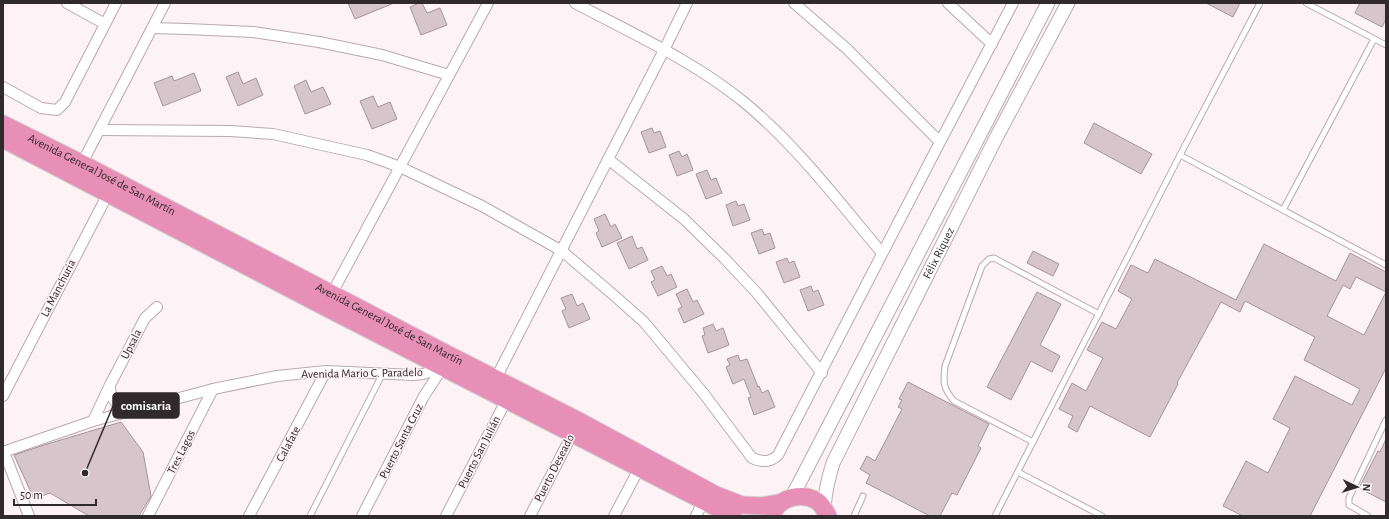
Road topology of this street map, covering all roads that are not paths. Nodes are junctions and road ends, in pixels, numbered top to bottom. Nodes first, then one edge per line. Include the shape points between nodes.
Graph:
1 (67, 3) edge
2 (116, 3) edge
3 (165, 3) edge
4 (488, 3) edge
5 (575, 3) edge
6 (687, 3) edge
7 (794, 3) edge
8 (948, 3) edge
9 (1013, 3) edge
10 (1048, 3) edge
11 (1068, 3) edge
12 (1260, 3) edge
13 (1306, 3) edge
14 (105, 24) junction
15 (152, 28) junction
16 (1374, 39) junction
17 (992, 44) junction
18 (1386, 45) edge
19 (664, 50) junction
20 (449, 75) junction
21 (3, 87) edge
22 (3, 124) edge
23 (100, 130) junction
24 (3, 138) edge
25 (940, 142) junction
26 (1180, 155) junction
27 (608, 159) junction
28 (400, 167) junction
29 (78, 170) junction
30 (111, 188) junction
31 (1283, 210) junction
32 (562, 250) junction
33 (882, 253) junction
34 (1386, 265) edge
35 (328, 300) junction
36 (157, 307) dead end
37 (1099, 314) junction
38 (446, 362) junction
39 (326, 371) junction
40 (822, 372) junction
41 (383, 373) junction
42 (496, 378) junction
43 (110, 384) junction
44 (213, 389) junction
45 (510, 394) junction
46 (3, 396) edge
47 (128, 412) junction
48 (1386, 420) edge
49 (93, 421) junction
50 (576, 427) junction
51 (1033, 442) junction
52 (4, 452) edge
53 (643, 462) junction
54 (1018, 472) junction
55 (863, 496) dead end
56 (781, 505) edge
57 (700, 509) edge
58 (826, 512) edge
59 (29, 516) edge
60 (148, 516) edge
61 (250, 516) edge
62 (310, 516) edge
63 (362, 516) edge
64 (446, 516) edge
65 (530, 516) edge
66 (614, 516) edge
67 (733, 516) edge
68 (854, 516) edge
69 (995, 516) edge
70 (1102, 516) edge
71 (1368, 516) edge

1 - 14 street
2 - 14 street
3 - 15 street
4 - 20 street
5 - 19 street
6 - 19 street
7 - 25 street via 846,48
8 - 17 street
9 - 17 street
10 - 56 street, Félix Riquez
11 - 58 street, Félix Riquez via 997,136 833,463 827,480
12 - 26 lane
13 - 16 lane
14 - 21 street via 65,102 57,110 41,108
15 - 20 street via 253,32 320,42 382,55
15 - 23 street
16 - 18 lane
16 - 31 lane
17 - 25 street
19 - 27 street
19 - 33 street via 712,79 745,103 807,164
20 - 28 street
22 - 29 highway, Avenida General José de San Martín
23 - 28 street via 230,131 273,134 367,155
23 - 29 street
24 - 29 highway, Avenida General José de San Martín
25 - 33 street
26 - 31 lane
26 - 37 lane
27 - 32 street
27 - 40 street via 684,219 724,258 756,292
28 - 32 street via 482,206
28 - 35 street
29 - 30 highway, Avenida General José de San Martín
30 - 35 highway, Avenida General José de San Martín
30 - 46 street, La Manchuria
31 - 34 lane
32 - 40 street via 644,322 699,388 752,458 767,461 778,455
32 - 42 street
33 - 40 street
35 - 38 highway, Avenida General José de San Martín
36 - 43 street, Upsala via 145,318
37 - 51 lane
37 - 51 lane via 994,258 982,266 945,366 943,380 946,391 954,401
38 - 41 street, Avenida Mario C. Paradelo via 423,374
38 - 42 highway, Avenida General José de San Martín via 474,368
38 - 45 highway, Avenida General José de San Martín
38 - 63 street, Puerto Santa Cruz via 424,396
39 - 41 street, Avenida Mario C. Paradelo
39 - 44 street, Avenida Mario C. Paradelo via 277,376
39 - 61 street, Calafate
41 - 62 lane
42 - 45 highway, Avenida General José de San Martín
43 - 47 street via 112,398
43 - 49 street, Upsala
44 - 47 street, Avenida Mario C. Paradelo
44 - 60 street, Tres Lagos
45 - 50 highway, Avenida General José de San Martín
45 - 64 street, Puerto San Julián
47 - 49 street, Avenida Mario C. Paradelo
48 - 71 lane via 1349,498 1349,505
49 - 52 street, Avenida Mario C. Paradelo
50 - 53 highway, Avenida General José de San Martín
50 - 65 street, Puerto Deseado
51 - 54 lane
52 - 59 street
53 - 56 highway, Avenida General José de San Martín via 742,505
53 - 57 highway, Avenida General José de San Martín
53 - 66 street
54 - 69 lane
54 - 70 lane
55 - 68 lane
56 - 58 highway, Avenida General José de San Martín via 808,497
57 - 67 highway, Avenida General José de San Martín

